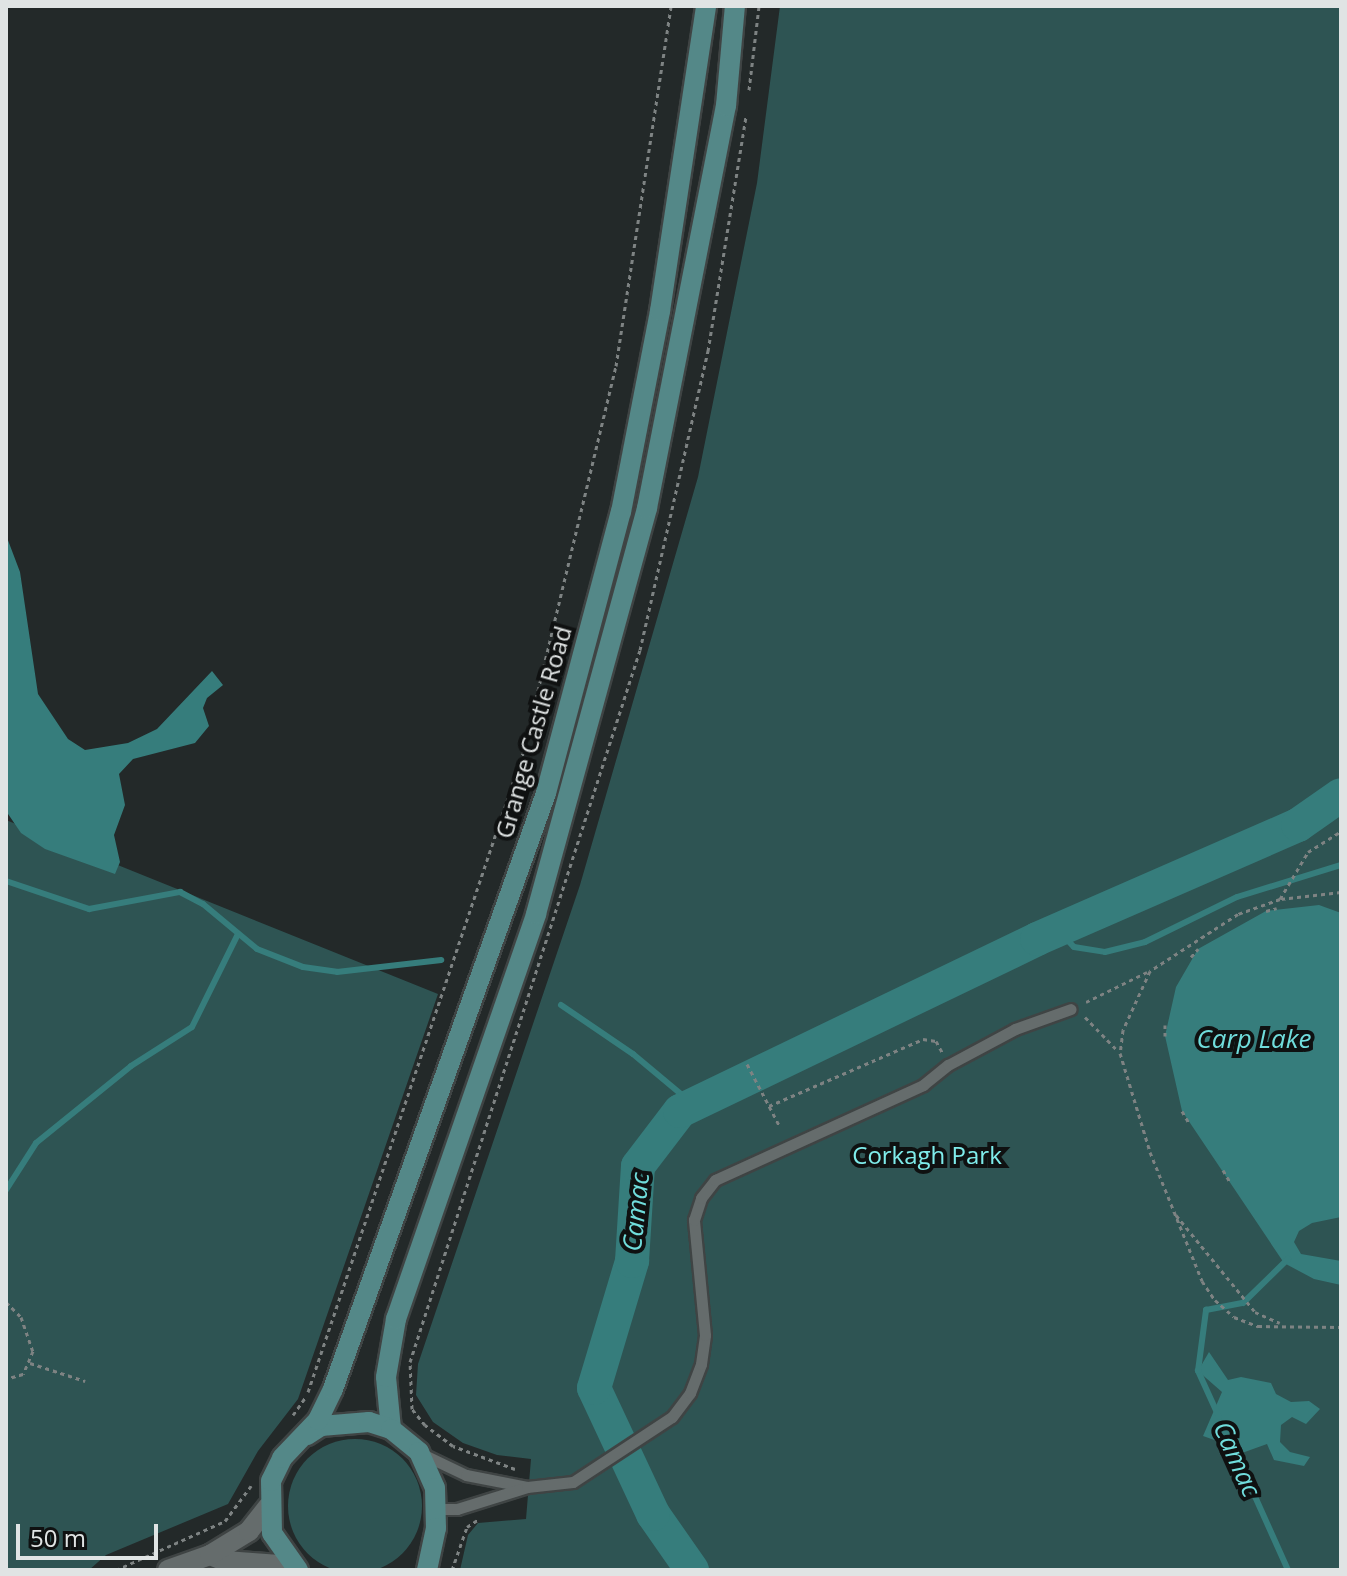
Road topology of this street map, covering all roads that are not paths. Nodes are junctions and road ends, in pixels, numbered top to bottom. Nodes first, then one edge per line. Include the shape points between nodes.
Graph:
1 (706, 6) edge
2 (735, 6) edge
3 (1071, 1009) road end
4 (391, 1429) junction
5 (300, 1439) junction
6 (419, 1452) junction
7 (527, 1487) junction
8 (268, 1507) junction
9 (435, 1509) junction
10 (210, 1555) junction
11 (428, 1561) edge
12 (296, 1568) edge
13 (168, 1570) edge
14 (411, 1570) edge

1 - 5 main road, Grange Castle Road via 663,296 624,496 546,793 333,1389 318,1420
2 - 4 main road via 726,106 647,508 536,914 396,1319 386,1377
3 - 7 lane via 1015,1029 948,1065 923,1085 715,1180 701,1198 694,1220 705,1335 690,1393 672,1417 573,1482
4 - 5 main road, Grange Castle Road via 345,1422 321,1426
4 - 6 main road
5 - 8 main road, Grange Castle Road via 282,1458 271,1481
6 - 7 lane via 466,1475
6 - 9 main road via 435,1488
7 - 9 lane via 457,1509
8 - 10 street via 249,1531
8 - 12 main road, Grange Castle Road via 272,1533
9 - 11 main road
10 - 12 street
10 - 13 street
11 - 14 main road

